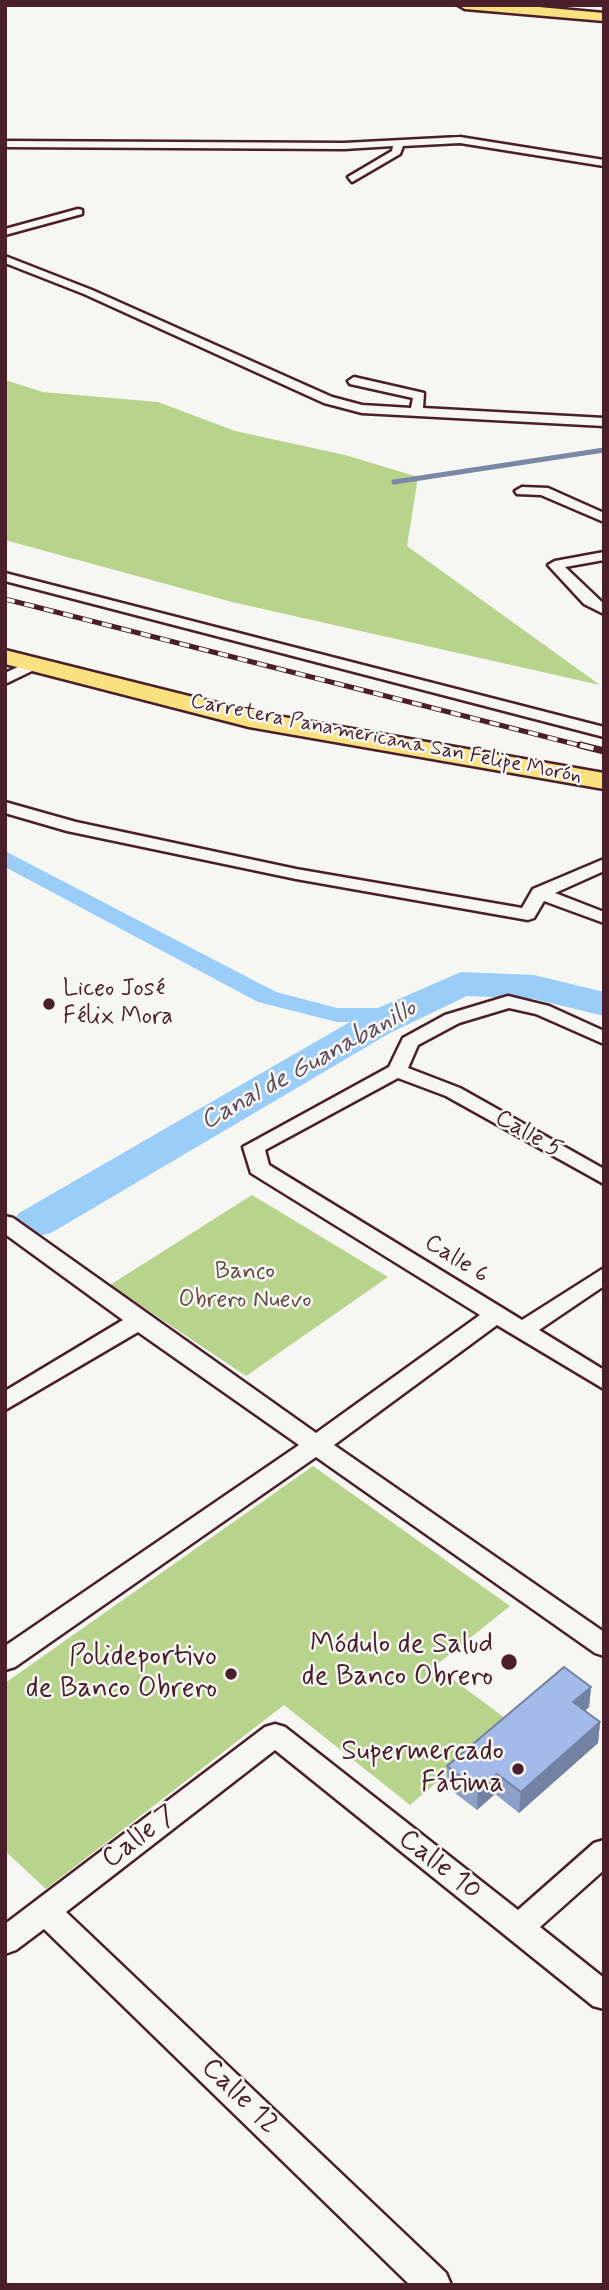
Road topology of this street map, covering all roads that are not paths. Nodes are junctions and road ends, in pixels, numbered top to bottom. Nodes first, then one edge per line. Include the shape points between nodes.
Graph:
1 (465, 5) edge
2 (501, 5) edge
3 (604, 15) edge
4 (399, 142) junction
5 (5, 144) edge
6 (604, 163) edge
7 (352, 179) dead end
8 (78, 212) dead end
9 (5, 232) edge
10 (5, 259) edge
11 (354, 382) dead end
12 (416, 412) junction
13 (604, 422) edge
14 (522, 491) dead end
15 (604, 518) edge
16 (604, 556) edge
17 (5, 577) edge
18 (604, 610) edge
19 (5, 657) edge
20 (33, 665) junction
21 (5, 679) edge
22 (604, 732) edge
23 (604, 780) edge
24 (5, 807) edge
25 (604, 864) edge
26 (539, 893) junction
27 (604, 918) edge
28 (604, 1038) edge
29 (397, 1071) junction
30 (604, 1178) edge
31 (5, 1223) edge
32 (604, 1275) edge
33 (495, 1315) junction
34 (139, 1321) junction
35 (522, 1331) junction
36 (604, 1381) edge
37 (5, 1402) edge
38 (318, 1444) junction
39 (604, 1646) edge
40 (5, 1660) edge
41 (275, 1735) joint
42 (604, 1852) edge
43 (44, 1910) junction
44 (518, 1928) junction
45 (5, 1941) edge
46 (604, 1996) edge
47 (434, 2285) edge

1 - 3 highway
2 - 3 highway
4 - 5 street via 344,146
4 - 6 street via 460,140
4 - 7 street via 397,152
8 - 9 street
10 - 12 street via 328,400 362,409
11 - 12 street via 420,396
12 - 13 street
14 - 15 street via 543,491
16 - 18 street via 555,565 589,601
17 - 22 street
19 - 20 main road, Carretera Panamericana San Felipe Morón
20 - 21 street
20 - 23 main road, Carretera Panamericana San Felipe Morón via 249,719
24 - 26 street via 73,827 296,874 528,914
25 - 26 street
26 - 27 street
28 - 29 street via 542,1010 509,1002 452,1019 410,1042
29 - 30 street, Calle 5 via 453,1091
29 - 33 street, Calle 6 via 254,1147 259,1168
31 - 34 street
32 - 35 street
33 - 35 street, Calle 6
33 - 38 street
34 - 37 street
34 - 38 street
35 - 36 street, Calle 6
38 - 39 street
38 - 40 street
41 - 43 street, Calle 7
41 - 44 street, Calle 10
42 - 44 street
43 - 45 street, Calle 7
43 - 47 street, Calle 12
44 - 46 street, Calle 10

